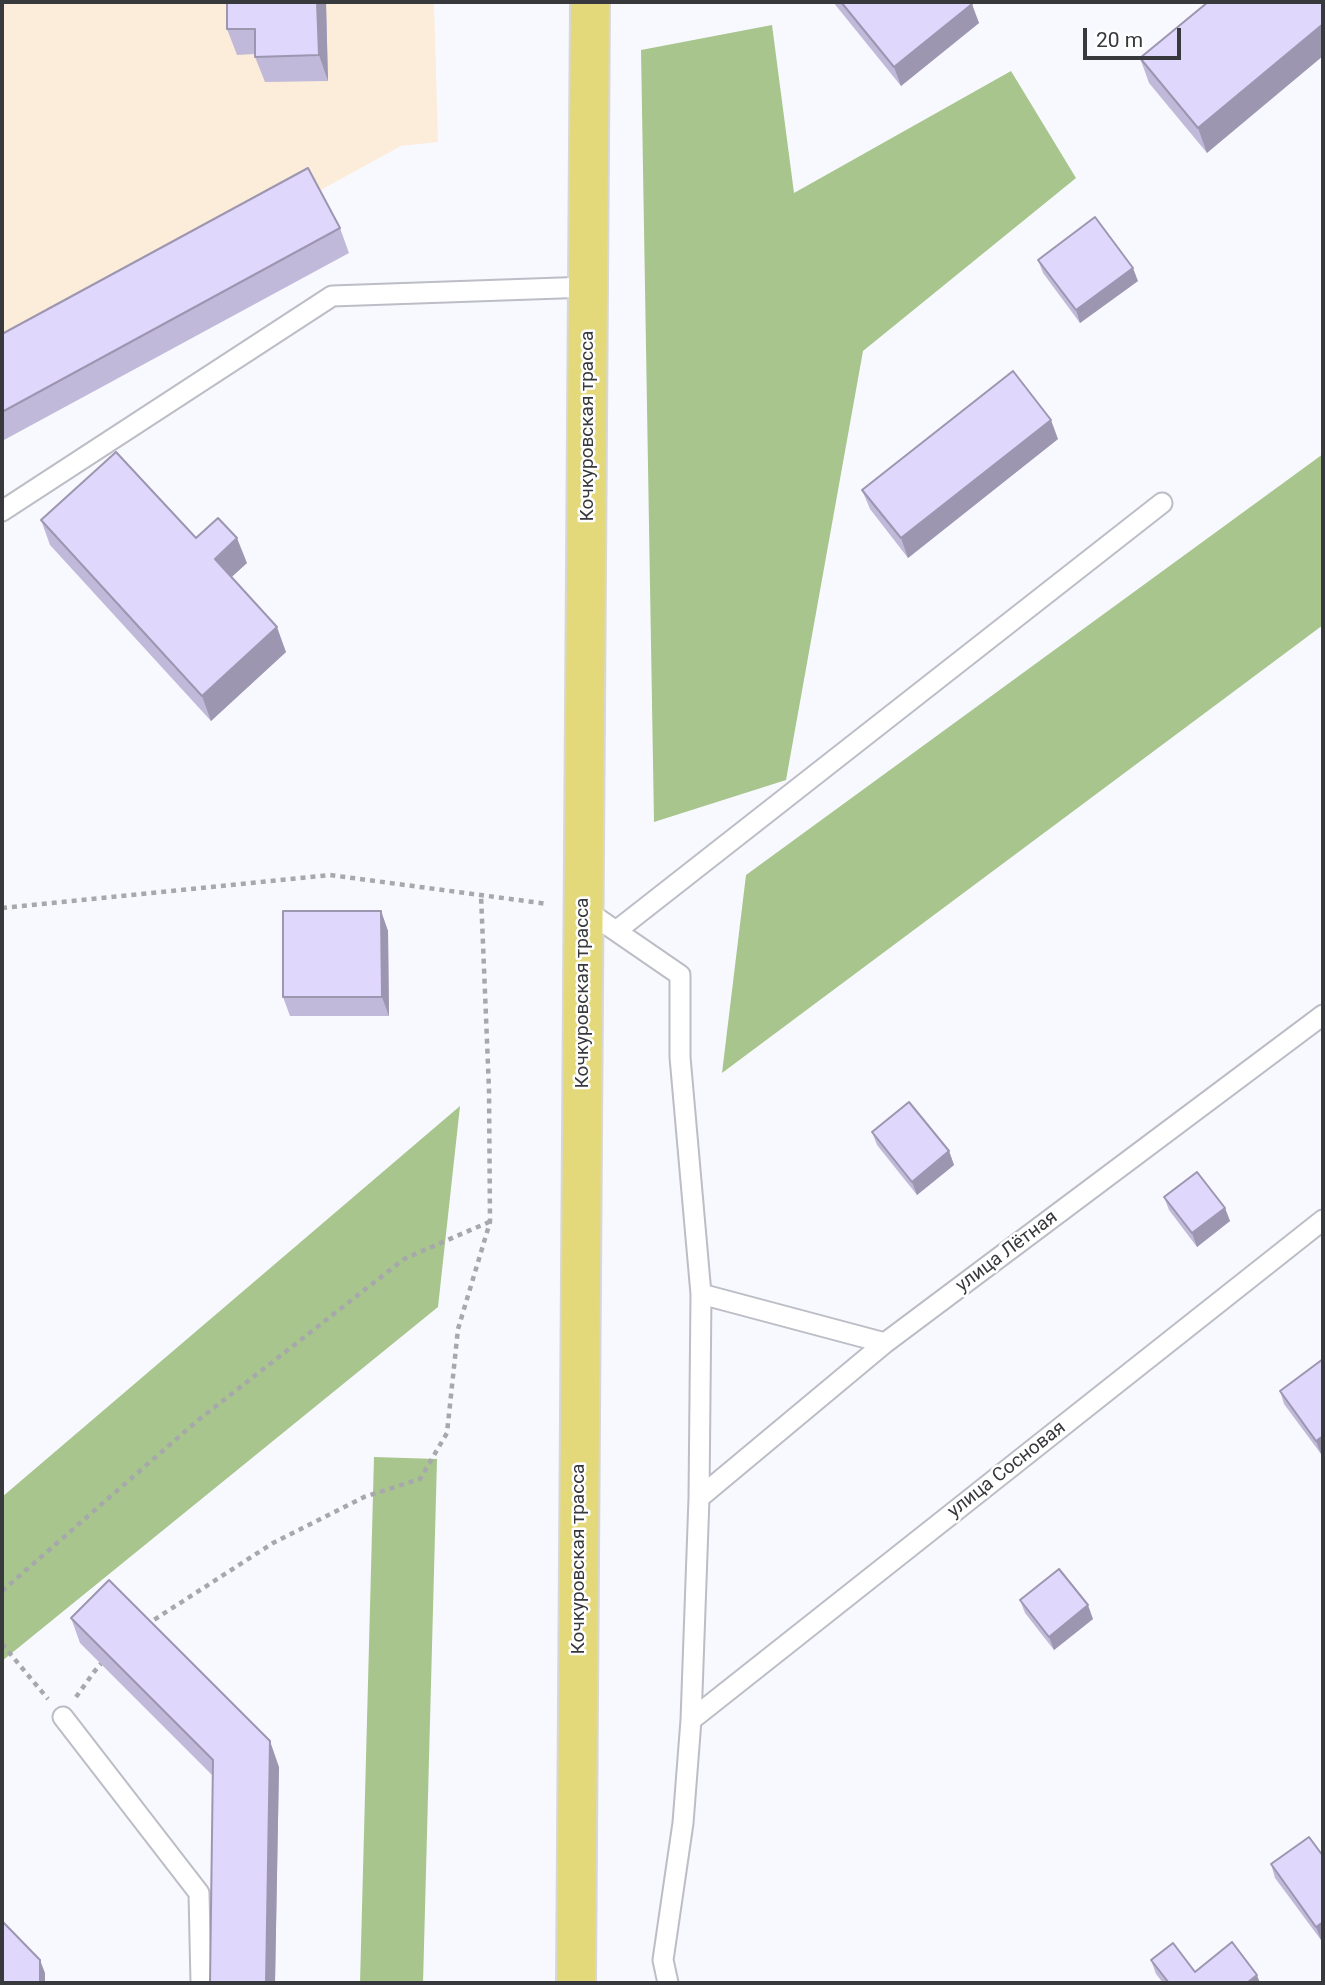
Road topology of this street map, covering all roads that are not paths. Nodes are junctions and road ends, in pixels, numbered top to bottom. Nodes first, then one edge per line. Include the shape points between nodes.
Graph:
1 (590, 2) edge
2 (589, 287) junction
3 (1162, 503) dead end
4 (2, 512) edge
5 (584, 909) junction
6 (616, 931) junction
7 (1323, 1015) edge
8 (1323, 1220) edge
9 (701, 1294) junction
10 (885, 1343) junction
11 (699, 1498) junction
12 (63, 1717) road end
13 (691, 1720) junction
14 (201, 1983) edge
15 (576, 1983) edge
16 (668, 1983) edge

1 - 2 main road, Кочкуровская трасса
2 - 4 lane via 332,296
2 - 5 main road, Кочкуровская трасса
3 - 6 lane
5 - 6 lane
5 - 15 main road, Кочкуровская трасса
6 - 9 lane via 680,975 680,1057
7 - 10 lane, улица Лётная
8 - 13 lane, улица Сосновая
9 - 10 lane
9 - 11 lane
10 - 11 lane, улица Лётная
11 - 13 lane
12 - 14 lane via 199,1893
13 - 16 lane via 683,1823 663,1961

